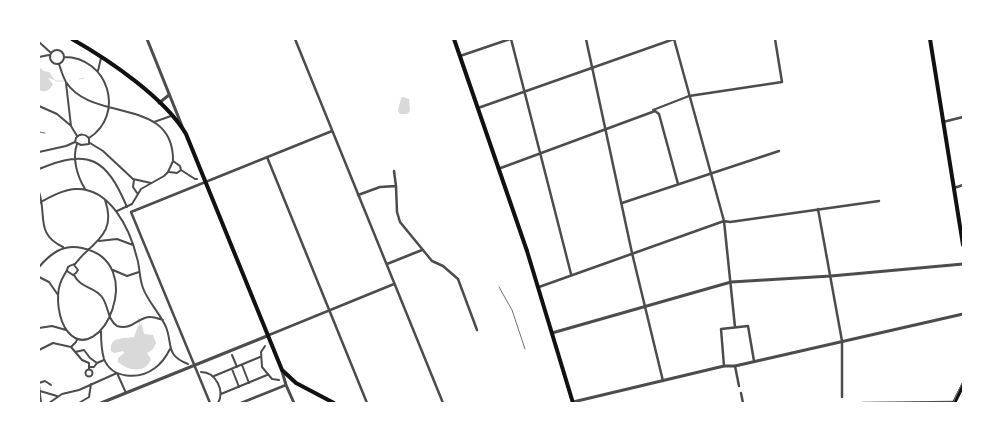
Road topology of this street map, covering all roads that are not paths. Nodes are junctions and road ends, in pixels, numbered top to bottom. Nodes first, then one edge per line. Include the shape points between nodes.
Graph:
1 (74, 39) edge
2 (147, 39) edge
3 (295, 39) edge
4 (454, 39) edge
5 (510, 39) edge
6 (586, 39) edge
7 (674, 39) edge
8 (775, 39) edge
9 (930, 39) edge
10 (39, 42) edge
11 (50, 54) junction
12 (460, 56) junction
13 (39, 57) edge
14 (64, 57) junction
15 (101, 57) junction
16 (59, 64) junction
17 (592, 67) junction
18 (98, 70) junction
19 (66, 83) junction
20 (524, 92) junction
21 (169, 95) junction
22 (689, 96) junction
23 (159, 103) junction
24 (39, 106) edge
25 (110, 106) junction
26 (478, 108) junction
27 (653, 110) junction
28 (171, 115) junction
29 (963, 117) edge
30 (154, 122) junction
31 (943, 122) junction
32 (71, 126) junction
33 (606, 128) junction
34 (332, 131) junction
35 (186, 134) junction
36 (77, 136) junction
37 (89, 138) junction
38 (76, 143) junction
39 (90, 143) junction
40 (779, 151) dead end
41 (39, 152) edge
42 (540, 153) junction
43 (267, 157) junction
44 (76, 158) junction
45 (173, 162) junction
46 (39, 169) edge
47 (498, 169) junction
48 (181, 170) junction
49 (394, 171) dead end
50 (168, 172) junction
51 (711, 173) junction
52 (197, 179) dead end
53 (134, 180) junction
54 (205, 182) junction
55 (151, 183) junction
56 (678, 184) junction
57 (396, 186) junction
58 (963, 186) edge
59 (954, 188) junction
60 (85, 189) junction
61 (39, 192) edge
62 (137, 194) junction
63 (358, 195) junction
64 (105, 200) junction
65 (879, 200) dead end
66 (40, 202) edge
67 (622, 203) junction
68 (127, 207) junction
69 (818, 209) junction
70 (117, 212) junction
71 (724, 221) junction
72 (99, 241) junction
73 (133, 245) junction
74 (963, 245) edge
75 (63, 247) junction
76 (422, 250) junction
77 (632, 253) junction
78 (74, 264) junction
79 (387, 264) junction
80 (963, 264) edge
81 (39, 266) edge
82 (113, 270) junction
83 (67, 271) junction
84 (139, 272) junction
85 (74, 274) junction
86 (571, 274) junction
87 (831, 276) junction
88 (39, 277) edge
89 (730, 282) junction
90 (394, 284) junction
91 (537, 287) junction
92 (58, 295) junction
93 (646, 306) junction
94 (329, 311) junction
95 (963, 314) edge
96 (109, 316) junction
97 (163, 320) junction
98 (735, 327) junction
99 (39, 328) edge
100 (66, 330) junction
101 (477, 330) dead end
102 (101, 331) junction
103 (552, 333) junction
104 (267, 336) junction
105 (77, 339) junction
106 (842, 341) junction
107 (266, 346) dead end
108 (71, 347) junction
109 (170, 349) junction
110 (39, 350) edge
111 (75, 352) junction
112 (232, 356) dead end
113 (260, 357) junction
114 (105, 360) junction
115 (754, 361) junction
116 (97, 363) junction
117 (188, 364) dead end
118 (242, 365) junction
119 (194, 366) junction
120 (280, 366) junction
121 (724, 366) junction
122 (735, 366) junction
123 (237, 367) junction
124 (232, 369) junction
125 (201, 372) dead end
126 (117, 373) junction
127 (267, 375) junction
128 (214, 376) junction
129 (280, 380) dead end
130 (663, 382) junction
131 (249, 383) junction
132 (39, 384) edge
133 (92, 384) junction
134 (963, 384) edge
135 (51, 385) dead end
136 (286, 385) junction
137 (739, 386) dead end
138 (239, 387) junction
139 (40, 391) edge
140 (126, 393) junction
141 (741, 393) dead end
142 (220, 394) junction
143 (57, 396) junction
144 (842, 397) dead end
145 (573, 402) edge
146 (955, 402) edge
147 (41, 403) edge
148 (49, 403) edge
149 (78, 403) edge
150 (101, 403) edge
151 (210, 403) edge
152 (218, 403) edge
153 (241, 403) edge
154 (294, 403) edge
155 (334, 403) edge
156 (367, 403) edge
157 (443, 403) edge
158 (743, 403) edge
159 (863, 403) edge

1 - 15 main road
2 - 21 street
3 - 34 street
4 - 12 main road
5 - 12 street
5 - 20 street
6 - 17 street
7 - 17 street
7 - 22 street
8 - 22 street via 782,82
9 - 31 main road
10 - 11 street
11 - 13 street
11 - 14 street via 58,51
11 - 16 street via 53,63
12 - 26 main road
14 - 16 street
14 - 18 street via 77,59
15 - 18 street
15 - 23 main road
16 - 19 street
17 - 20 street
17 - 33 street
18 - 25 street via 108,89
19 - 25 street via 85,98
19 - 32 street
20 - 26 street
20 - 42 street
21 - 23 street
21 - 35 street
22 - 27 street
22 - 51 street
23 - 28 main road
24 - 32 street
25 - 30 street
25 - 37 street via 102,126
26 - 47 main road
27 - 33 street
27 - 56 street via 659,114
28 - 30 street
28 - 35 main road
29 - 31 street
30 - 45 street via 169,139
31 - 59 main road
32 - 36 street
33 - 42 street
33 - 67 street
34 - 43 street
34 - 63 street
35 - 54 main road
36 - 37 street
36 - 38 street
37 - 39 street
38 - 39 street
38 - 41 street
38 - 44 street
39 - 53 street
40 - 51 street
42 - 47 street
42 - 86 street
43 - 54 street
43 - 94 street
44 - 46 street
44 - 60 street
44 - 68 street via 104,168
45 - 48 street via 178,163
45 - 50 street
47 - 91 main road
48 - 50 street
48 - 52 street
49 - 57 street
50 - 55 street
51 - 56 street
51 - 71 street
53 - 55 street
53 - 62 street
54 - 104 main road
54 - 119 street via 131,212
55 - 62 street
56 - 67 street
57 - 63 street via 380,187
57 - 76 street via 400,222
58 - 59 street
59 - 74 main road
60 - 64 street
60 - 66 street via 65,191
61 - 66 street
62 - 68 street
63 - 79 street
64 - 70 street
64 - 72 street via 109,218
65 - 69 street
66 - 75 street via 46,234 51,241
67 - 77 street
68 - 70 street
69 - 71 street
69 - 87 street
70 - 73 street
71 - 77 street
71 - 89 street
72 - 73 street via 117,239
72 - 78 street
73 - 84 street
75 - 81 street
75 - 82 street via 93,251
76 - 79 street
76 - 101 street via 458,279
77 - 86 street
77 - 93 street
78 - 83 street
78 - 85 street via 78,270
79 - 90 street
80 - 87 street
82 - 84 street via 127,276
82 - 96 street via 117,287
83 - 85 street
83 - 92 street
84 - 97 street via 147,297
85 - 96 street via 82,286 102,297
86 - 91 street
87 - 89 street
87 - 106 street
88 - 92 street via 49,282
89 - 93 street
89 - 98 street
90 - 94 street
90 - 157 street
91 - 103 main road
92 - 100 street
93 - 103 street
93 - 130 street
94 - 104 street
94 - 156 street
95 - 106 street
96 - 97 street via 120,327 129,327 153,317
96 - 102 street
97 - 109 street
98 - 115 street via 748,326
98 - 121 street via 721,329
99 - 100 street via 52,326
100 - 105 street
102 - 105 street via 91,338
102 - 114 street
103 - 145 main road
104 - 119 street
104 - 120 main road
105 - 108 street
106 - 115 street
106 - 144 street
107 - 113 street
108 - 110 street via 54,344
108 - 111 street
109 - 117 street
109 - 126 street via 160,365 151,371 136,376
111 - 116 street via 84,350
111 - 116 street via 90,368
112 - 123 street
113 - 118 street
113 - 127 street
114 - 116 street
114 - 126 street
115 - 122 street
118 - 123 street
118 - 131 street
119 - 140 street
119 - 151 street
120 - 136 street
120 - 155 main road via 296,383
121 - 122 street
121 - 130 street
122 - 137 street
123 - 124 street
124 - 128 street
124 - 138 street
125 - 128 street
126 - 133 street
126 - 140 street
127 - 129 street
127 - 131 street
128 - 142 street via 220,384
130 - 145 street
131 - 138 street
132 - 135 street via 45,381
132 - 139 street
133 - 143 street
133 - 149 street via 89,397
134 - 146 main road
136 - 153 street
136 - 154 street
138 - 142 street
139 - 143 street
139 - 147 street
140 - 150 street
141 - 158 street
142 - 152 street
143 - 148 street
146 - 159 street

